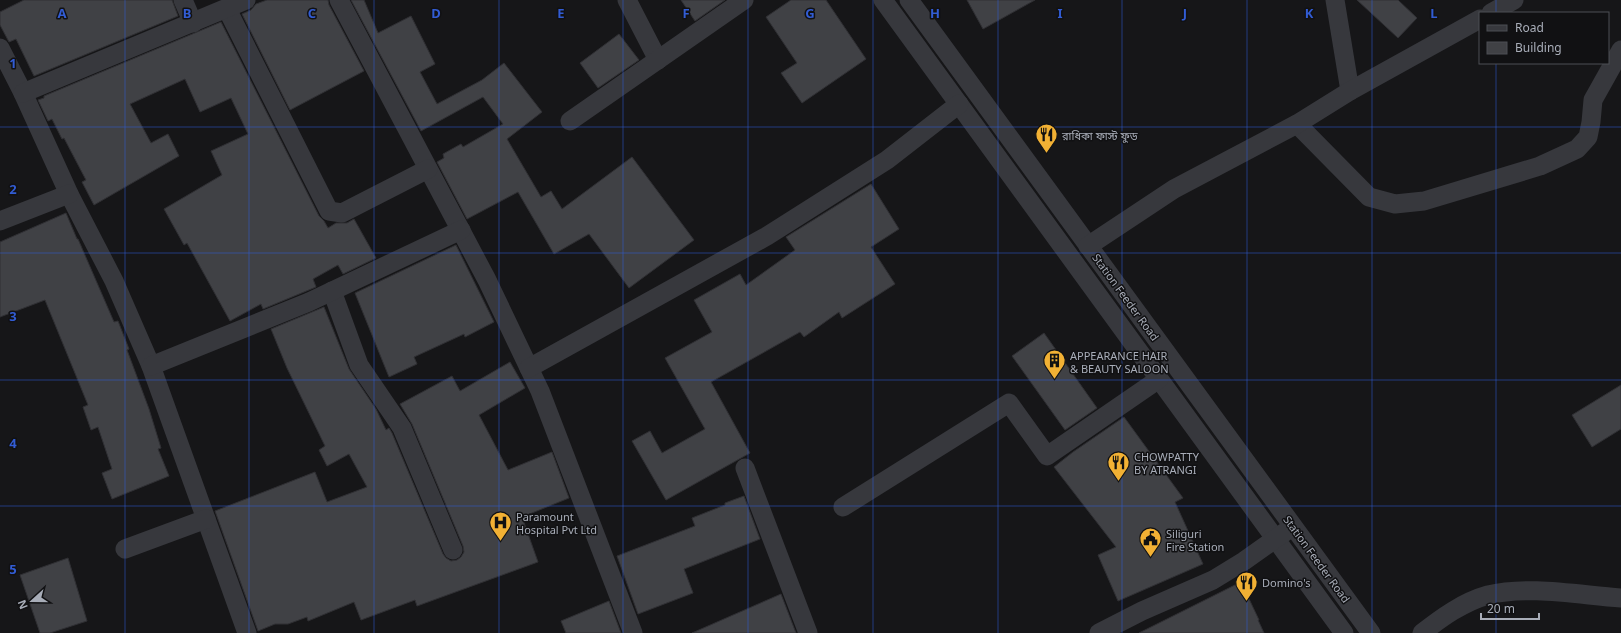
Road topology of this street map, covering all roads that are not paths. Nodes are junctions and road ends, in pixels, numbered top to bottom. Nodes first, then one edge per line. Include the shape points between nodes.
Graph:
1 (183, 0) edge
2 (246, 0) edge
3 (339, 0) edge
4 (627, 0) edge
5 (744, 0) edge
6 (883, 0) edge
7 (909, 0) edge
8 (1335, 0) edge
9 (1514, 0) edge
10 (227, 9) junction
11 (1493, 12) edge
12 (1479, 20) edge
13 (193, 23) junction
14 (0, 48) edge
15 (1621, 50) edge
16 (658, 60) junction
17 (1350, 91) junction
18 (23, 93) junction
19 (959, 104) junction
20 (570, 121) dead end
21 (1297, 124) junction
22 (428, 169) junction
23 (69, 194) junction
24 (0, 221) edge
25 (461, 230) junction
26 (1088, 246) junction
27 (332, 291) junction
28 (151, 366) junction
29 (529, 368) junction
30 (1159, 379) junction
31 (745, 468) dead end
32 (843, 507) dead end
33 (206, 519) junction
34 (1293, 526) junction
35 (1276, 539) junction
36 (125, 548) dead end
37 (453, 550) dead end
38 (1621, 598) edge
39 (247, 633) edge
40 (633, 633) edge
41 (808, 633) edge
42 (1099, 633) edge
43 (1344, 633) edge
44 (1371, 633) edge
45 (1422, 633) edge

1 - 13 street
2 - 10 street
3 - 22 street
4 - 16 street
5 - 16 street
6 - 19 street, Station Feeder Road
7 - 26 street, Station Feeder Road
8 - 17 street
9 - 11 street
10 - 13 street
10 - 22 street via 329,211 342,213
12 - 17 street
13 - 18 street
14 - 18 street
15 - 21 street via 1593,100 1588,137 1577,149 1540,166 1424,201 1395,204 1369,197
16 - 20 street
17 - 21 street
18 - 23 street
19 - 29 street via 887,160 767,236
19 - 30 street, Station Feeder Road
21 - 26 street via 1174,189
22 - 25 street
23 - 24 street
23 - 28 street via 114,281
25 - 27 street
25 - 29 street
26 - 34 street, Station Feeder Road
27 - 28 street
27 - 37 street via 359,364 402,428
28 - 33 street
29 - 40 street
30 - 32 street via 1047,456 1009,403
30 - 35 street, Station Feeder Road
31 - 41 street
33 - 36 street
33 - 39 street
34 - 35 street
34 - 44 street, Station Feeder Road
35 - 42 street via 1213,580
35 - 43 street, Station Feeder Road
38 - 45 street via 1509,591 1466,604

